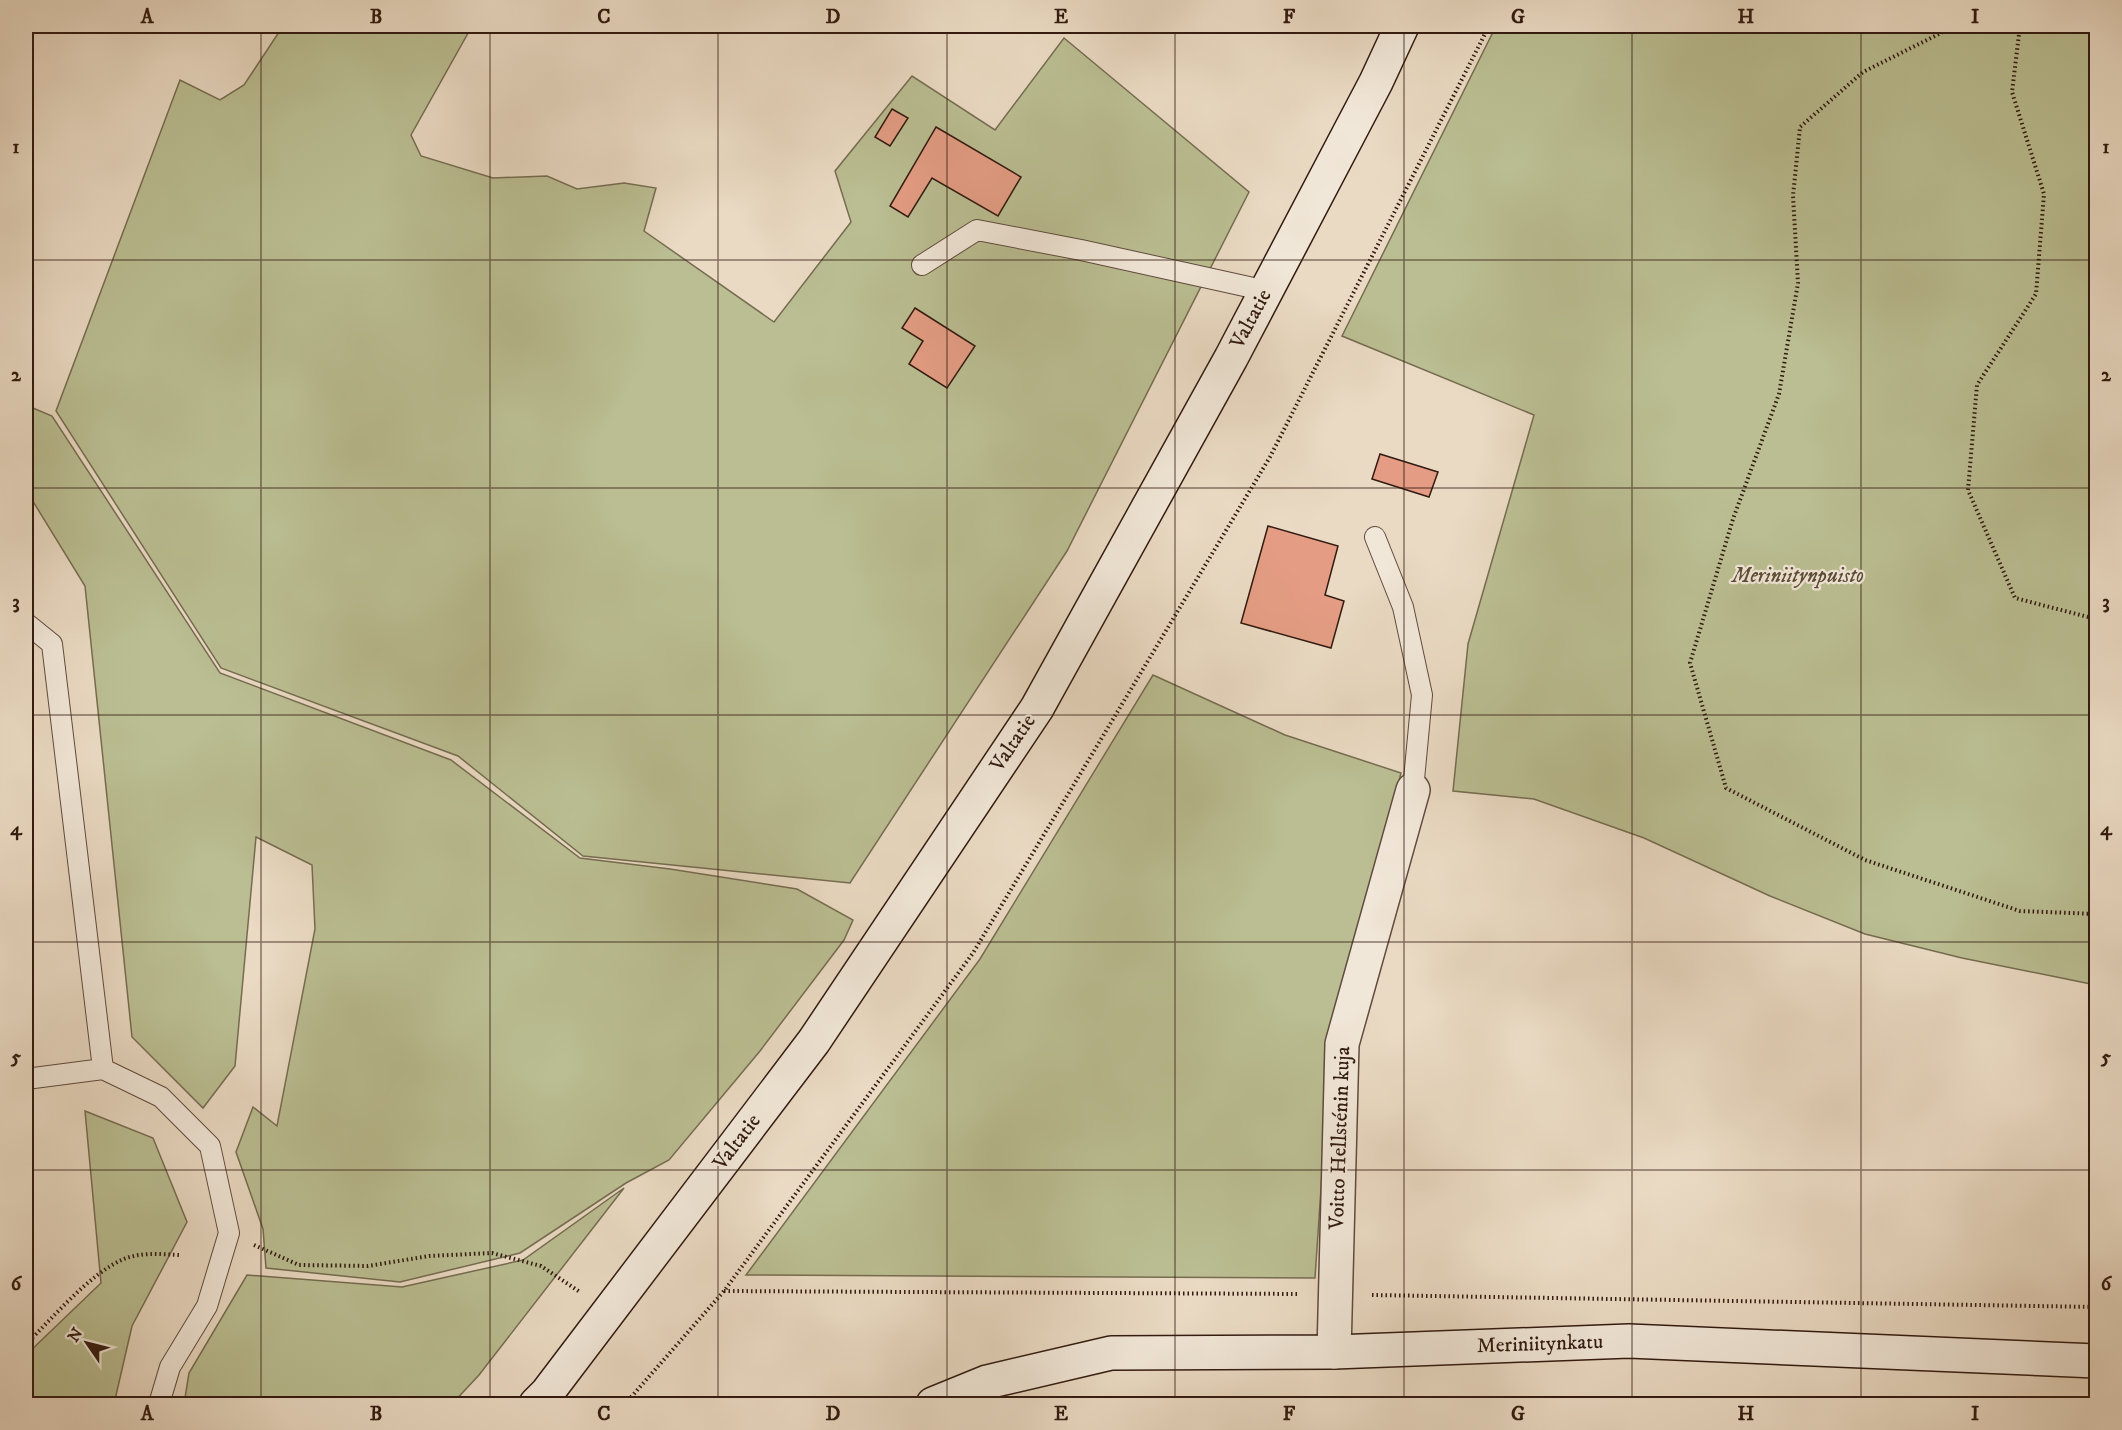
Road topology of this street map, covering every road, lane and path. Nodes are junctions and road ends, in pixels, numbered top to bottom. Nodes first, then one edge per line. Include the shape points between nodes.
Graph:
1 (1402, 26) edge
2 (1489, 26) edge
3 (1955, 26) edge
4 (2020, 26) edge
5 (922, 265) dead end
6 (1267, 291) junction
7 (1375, 537) dead end
8 (2097, 620) edge
9 (26, 623) edge
10 (1413, 790) joint
11 (2097, 914) edge
12 (103, 1069) junction
13 (26, 1078) edge
14 (229, 1233) junction
15 (179, 1255) dead end
16 (724, 1291) junction
17 (1335, 1294) junction
18 (2097, 1307) edge
19 (609, 1312) junction
20 (26, 1344) edge
21 (1334, 1352) junction
22 (2097, 1361) edge
23 (159, 1404) edge
24 (536, 1404) edge
25 (626, 1404) edge
26 (933, 1404) edge

1 - 6 main road, Valtatie
2 - 16 path via 1270,457 973,954
3 - 11 path via 1863,72 1800,127 1793,196 1798,283 1779,394 1733,519 1689,663 1726,788 1865,860 2020,911
4 - 8 path via 2012,92 2044,194 2036,294 1977,385 1968,490 2014,598
5 - 6 lane via 977,230
6 - 19 main road, Valtatie via 1037,708 814,1041
7 - 10 lane via 1403,607 1422,695
9 - 12 lane via 52,644
10 - 17 main road, Voitto Hellsténin kuja via 1342,1044
12 - 13 lane
12 - 14 lane via 161,1097 210,1146
14 - 19 path via 299,1265 368,1266 429,1256 492,1253 541,1266
14 - 23 lane via 207,1306 171,1367
15 - 20 path via 153,1253 124,1259 96,1275
16 - 17 path
16 - 25 path
17 - 18 path
17 - 21 main road, Voitto Hellsténin kuja
19 - 24 main road, Valtatie
21 - 22 main road, Meriniitynkatu via 1629,1341
21 - 26 main road, Meriniitynkatu via 1111,1353 987,1382

